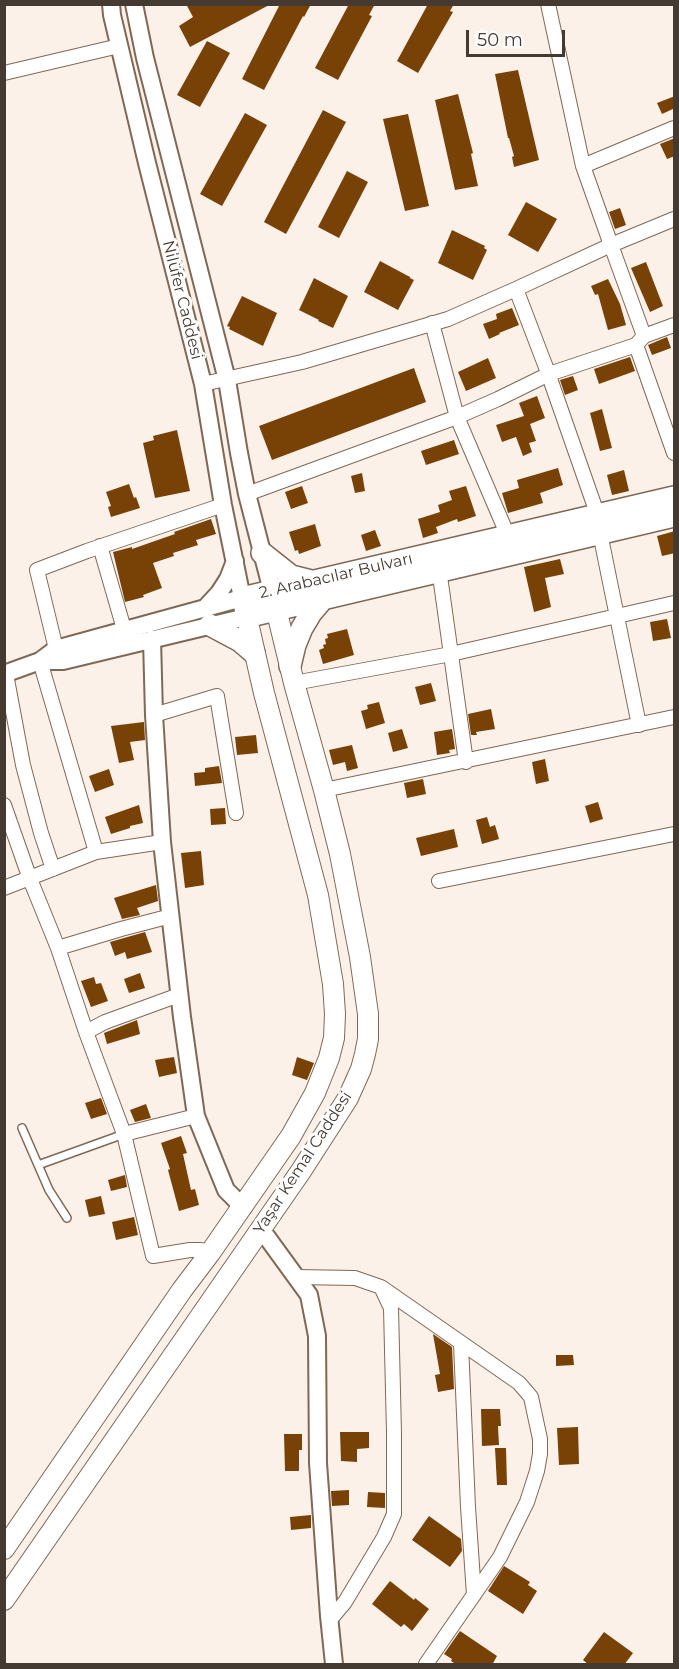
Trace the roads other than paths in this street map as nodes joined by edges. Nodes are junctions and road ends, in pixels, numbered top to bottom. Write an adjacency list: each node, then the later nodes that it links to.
1 (111, 4): 4 (street, Nilüfer Caddesi)
2 (134, 4): 15 (street)
3 (548, 4): 7 (street)
4 (120, 46): 5 (street); 16 (street, Nilüfer Caddesi)
5 (4, 73)
6 (675, 128): 7 (street)
7 (583, 166): 9 (street)
8 (675, 219): 9 (street)
9 (611, 245): 10 (street); 13 (street)
10 (516, 289): 11 (street); 14 (street)
11 (432, 323): 15 (street); 17 (street)
12 (675, 325): 13 (street)
13 (640, 340): 14 (street); 18 (street)
14 (549, 374): 17 (street); 23 (street)
15 (227, 380): 16 (street); 19 (street)
16 (203, 384): 21 (street, Nilüfer Caddesi)
17 (457, 417): 19 (street); 24 (street)
18 (675, 453)
19 (247, 494): 26 (street)
20 (675, 497): 23 (main road, 2. Arabacılar Bulvarı)
21 (223, 505): 25 (street); 27 (street, Nilüfer Caddesi)
22 (675, 516): 23 (main road)
23 (599, 524): 24 (main road, 2. Arabacılar Bulvarı); 30 (main road); 34 (street)
24 (508, 536): 29 (main road, 2. Arabacılar Bulvarı)
25 (100, 546): 36 (street); 38 (street)
26 (262, 553): 29 (main road); 31 (street)
27 (235, 561): 33 (street, Nilüfer Caddesi); 35 (street)
28 (440, 576): 40 (street)
29 (312, 581): 31 (main road, 2. Arabacılar Bulvarı)
30 (323, 599): 31 (main road); 43 (main road)
31 (274, 601): 33 (main road); 43 (main road, Yaşar Kemal Caddesi)
32 (675, 603): 34 (street)
33 (244, 607): 35 (street); 39 (main road, Yaşar Kemal Caddesi)
34 (616, 615): 40 (street); 46 (street)
35 (208, 616): 36 (street); 37 (street); 39 (main road)
36 (124, 629): 38 (street)
37 (152, 639): 41 (street); 44 (street)
38 (56, 649): 41 (street)
39 (254, 653): 66 (main road, Yaşar Kemal Caddesi)
40 (451, 654): 43 (street); 47 (street)
41 (40, 661): 42 (street); 53 (street)
42 (5, 674): 54 (street)
43 (292, 674): 48 (main road, Yaşar Kemal Caddesi)
44 (154, 715): 50 (street); 52 (street)
45 (675, 717): 46 (street)
46 (639, 725): 47 (street)
47 (466, 762): 48 (street)
48 (324, 790): 68 (main road, Yaşar Kemal Caddesi)
49 (4, 805): 55 (street)
50 (236, 813)
51 (675, 834): 56 (street)
52 (162, 842): 53 (street); 58 (street)
53 (96, 852): 54 (street)
54 (54, 869): 55 (street)
55 (30, 879): 57 (street); 59 (street)
56 (439, 881)
57 (4, 888)
58 (171, 916): 59 (street); 60 (street)
59 (58, 948): 61 (street)
60 (179, 995): 61 (street); 62 (street)
61 (86, 1032): 64 (street)
62 (196, 1116): 64 (street); 66 (street)
63 (22, 1128): 65 (lane)
64 (124, 1134): 65 (lane); 69 (street)
65 (39, 1165): 67 (lane)
66 (243, 1207): 69 (main road, Yaşar Kemal Caddesi)
67 (67, 1218)
68 (261, 1229): 70 (street); 75 (main road, Yaşar Kemal Caddesi)
69 (210, 1253): 73 (main road, Yaşar Kemal Caddesi)
70 (296, 1277): 71 (street); 76 (street)
71 (381, 1287): 72 (street); 76 (street)
72 (461, 1344): 74 (street); 74 (street)
73 (4, 1549)
74 (474, 1595): 78 (street)
75 (4, 1600)
76 (329, 1621): 77 (street)
77 (334, 1665)
78 (426, 1665)

